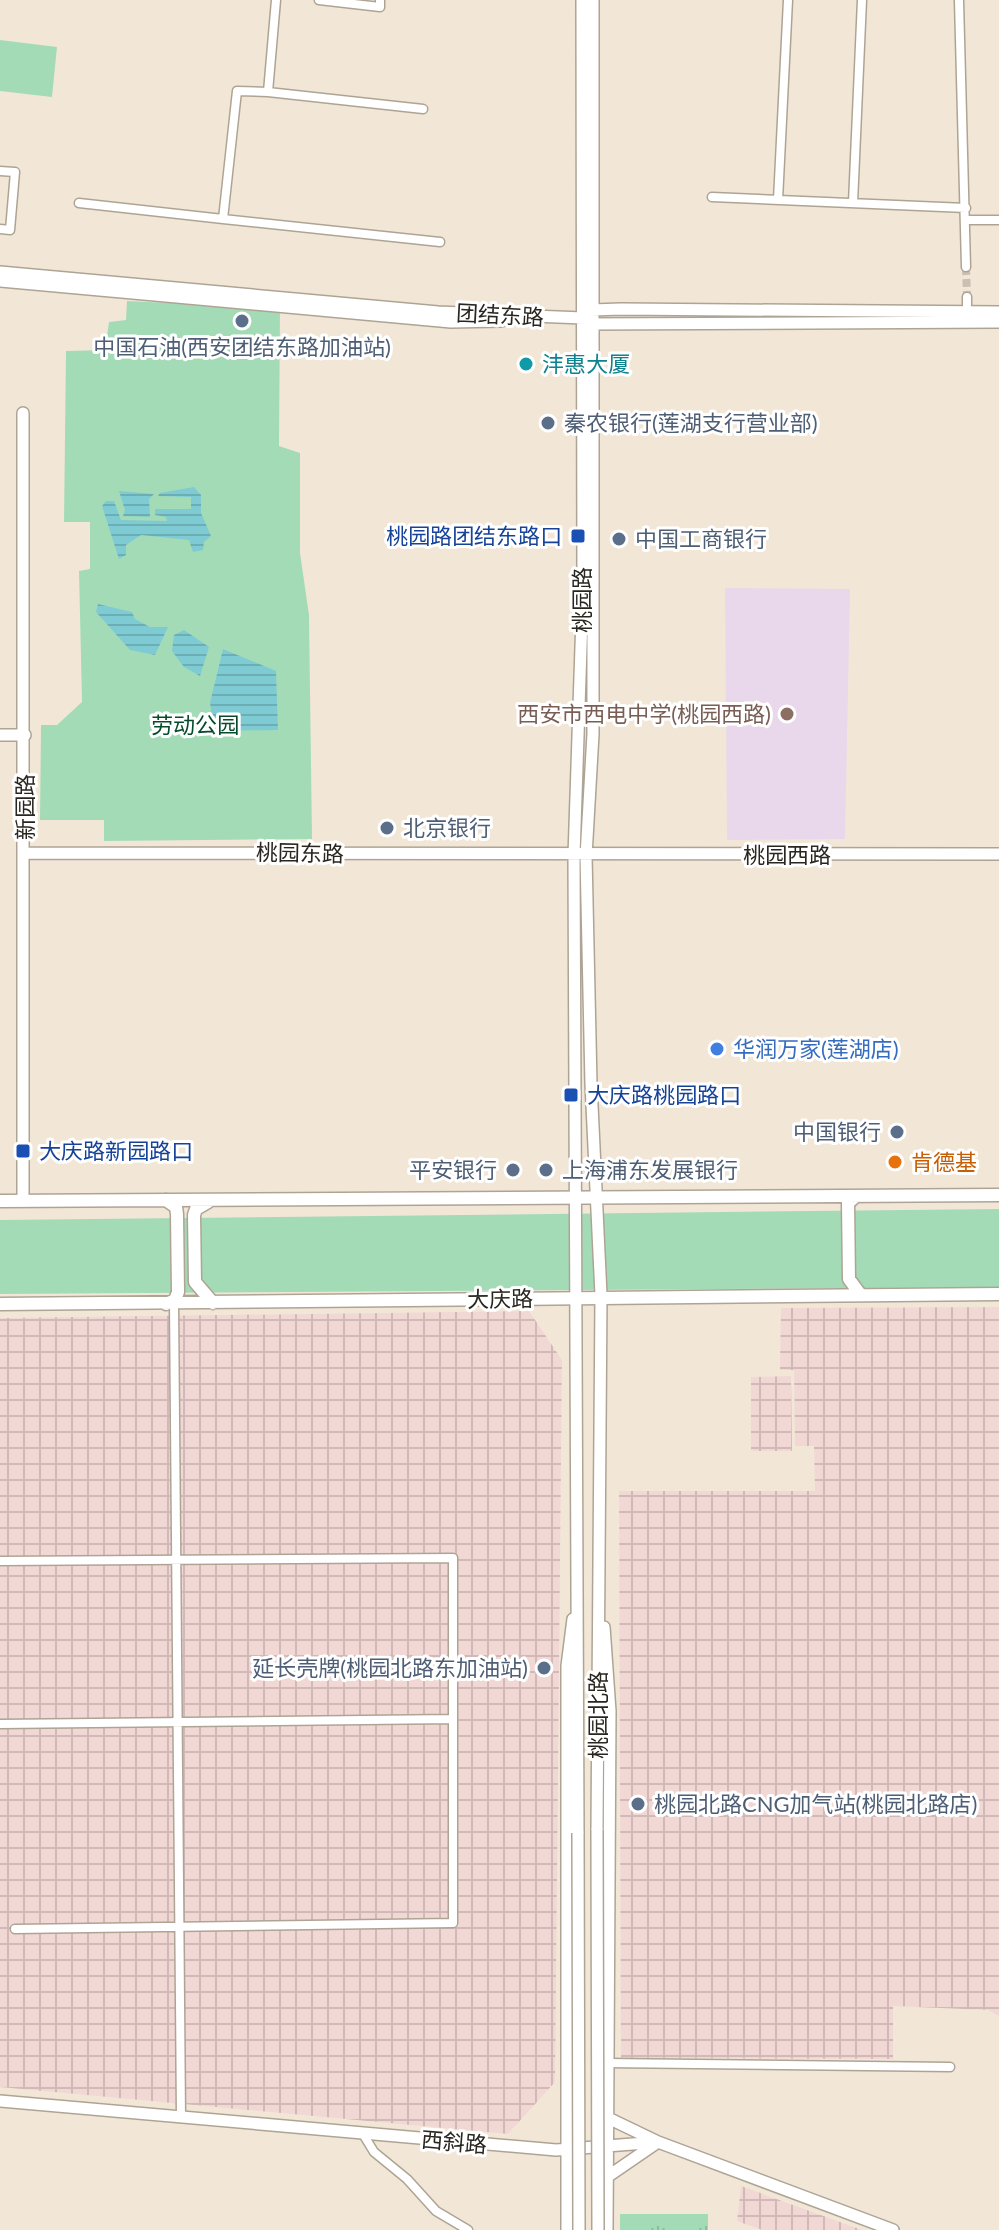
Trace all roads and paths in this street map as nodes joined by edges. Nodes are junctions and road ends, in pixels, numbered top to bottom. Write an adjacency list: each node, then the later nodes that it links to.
1 (276, 0): 9 (street)
2 (319, 0): 3 (street)
3 (380, 0)
4 (582, 0): 28 (street, 桃园路)
5 (593, 0): 28 (street, 桃园路)
6 (788, 0): 13 (street)
7 (862, 0): 15 (street)
8 (959, 1): 16 (street)
9 (268, 92): 10 (street); 17 (street)
10 (423, 109)
11 (0, 171): 20 (street)
12 (712, 197): 13 (street)
13 (778, 200): 15 (street)
14 (79, 203): 17 (street)
15 (853, 203): 16 (street)
16 (966, 208): 18 (street)
17 (223, 219): 21 (street)
18 (966, 220): 19 (street); 22 (street)
19 (999, 220)
20 (0, 229)
21 (440, 242)
22 (966, 267)
23 (0, 272): 28 (street, 团结东路)
24 (0, 281): 28 (street)
25 (967, 297): 26 (street)
26 (967, 312): 27 (street, 团结东路); 28 (street, 团结东路)
27 (999, 312)
28 (588, 319): 29 (street); 35 (street, 桃园路)
29 (999, 322)
30 (23, 413): 32 (street, 新园路)
31 (0, 735): 32 (street)
32 (25, 735): 33 (street, 新园路)
33 (25, 853): 35 (street, 桃园东路); 44 (street, 新园路)
34 (999, 854): 35 (street, 桃园西路)
35 (580, 856): 41 (street, 桃园路); 42 (street, 桃园路)
36 (999, 1195): 38 (main road)
37 (836, 1196): 38 (main road); 42 (main road); 45 (main road)
38 (856, 1196): 46 (main road)
39 (166, 1200): 40 (main road); 44 (main road); 52 (main road)
40 (211, 1200): 41 (main road); 50 (main road)
41 (578, 1200): 42 (main road); 49 (street, 桃园北路)
42 (594, 1200): 48 (street, 桃园北路)
43 (0, 1201): 44 (main road)
44 (23, 1201)
45 (836, 1294): 46 (main road, 大庆路); 48 (main road, 大庆路)
46 (860, 1294): 47 (main road, 大庆路)
47 (999, 1294)
48 (601, 1295): 49 (main road, 大庆路); 56 (street, 桃园北路)
49 (579, 1297): 50 (main road, 大庆路); 55 (street, 桃园北路)
50 (213, 1303): 52 (main road, 大庆路)
51 (0, 1304): 52 (main road, 大庆路)
52 (170, 1304): 53 (street)
53 (176, 1560): 54 (street); 57 (street); 58 (street)
54 (0, 1561)
55 (579, 1575): 70 (street); 74 (street, 桃园北路, bridge)
56 (599, 1589): 62 (street); 75 (street, 桃园北路, bridge)
57 (453, 1719): 58 (street); 60 (street)
58 (178, 1722): 59 (street); 60 (street)
59 (0, 1724)
60 (179, 1927): 61 (street); 66 (street)
61 (15, 1929)
62 (606, 2063): 63 (street); 65 (street)
63 (950, 2067)
64 (0, 2101): 66 (street, 西斜路)
65 (606, 2117): 68 (street); 69 (street)
66 (181, 2118): 67 (street, 西斜路)
67 (363, 2134): 70 (street, 西斜路); 72 (street)
68 (658, 2142): 69 (street, 西斜路); 71 (street); 77 (street, 西斜路)
69 (607, 2148): 70 (street, 西斜路); 71 (street)
70 (567, 2150): 73 (street)
71 (607, 2177): 76 (street)
72 (468, 2230)
73 (567, 2230)
74 (579, 2230)
75 (598, 2230)
76 (607, 2230)
77 (893, 2230)

